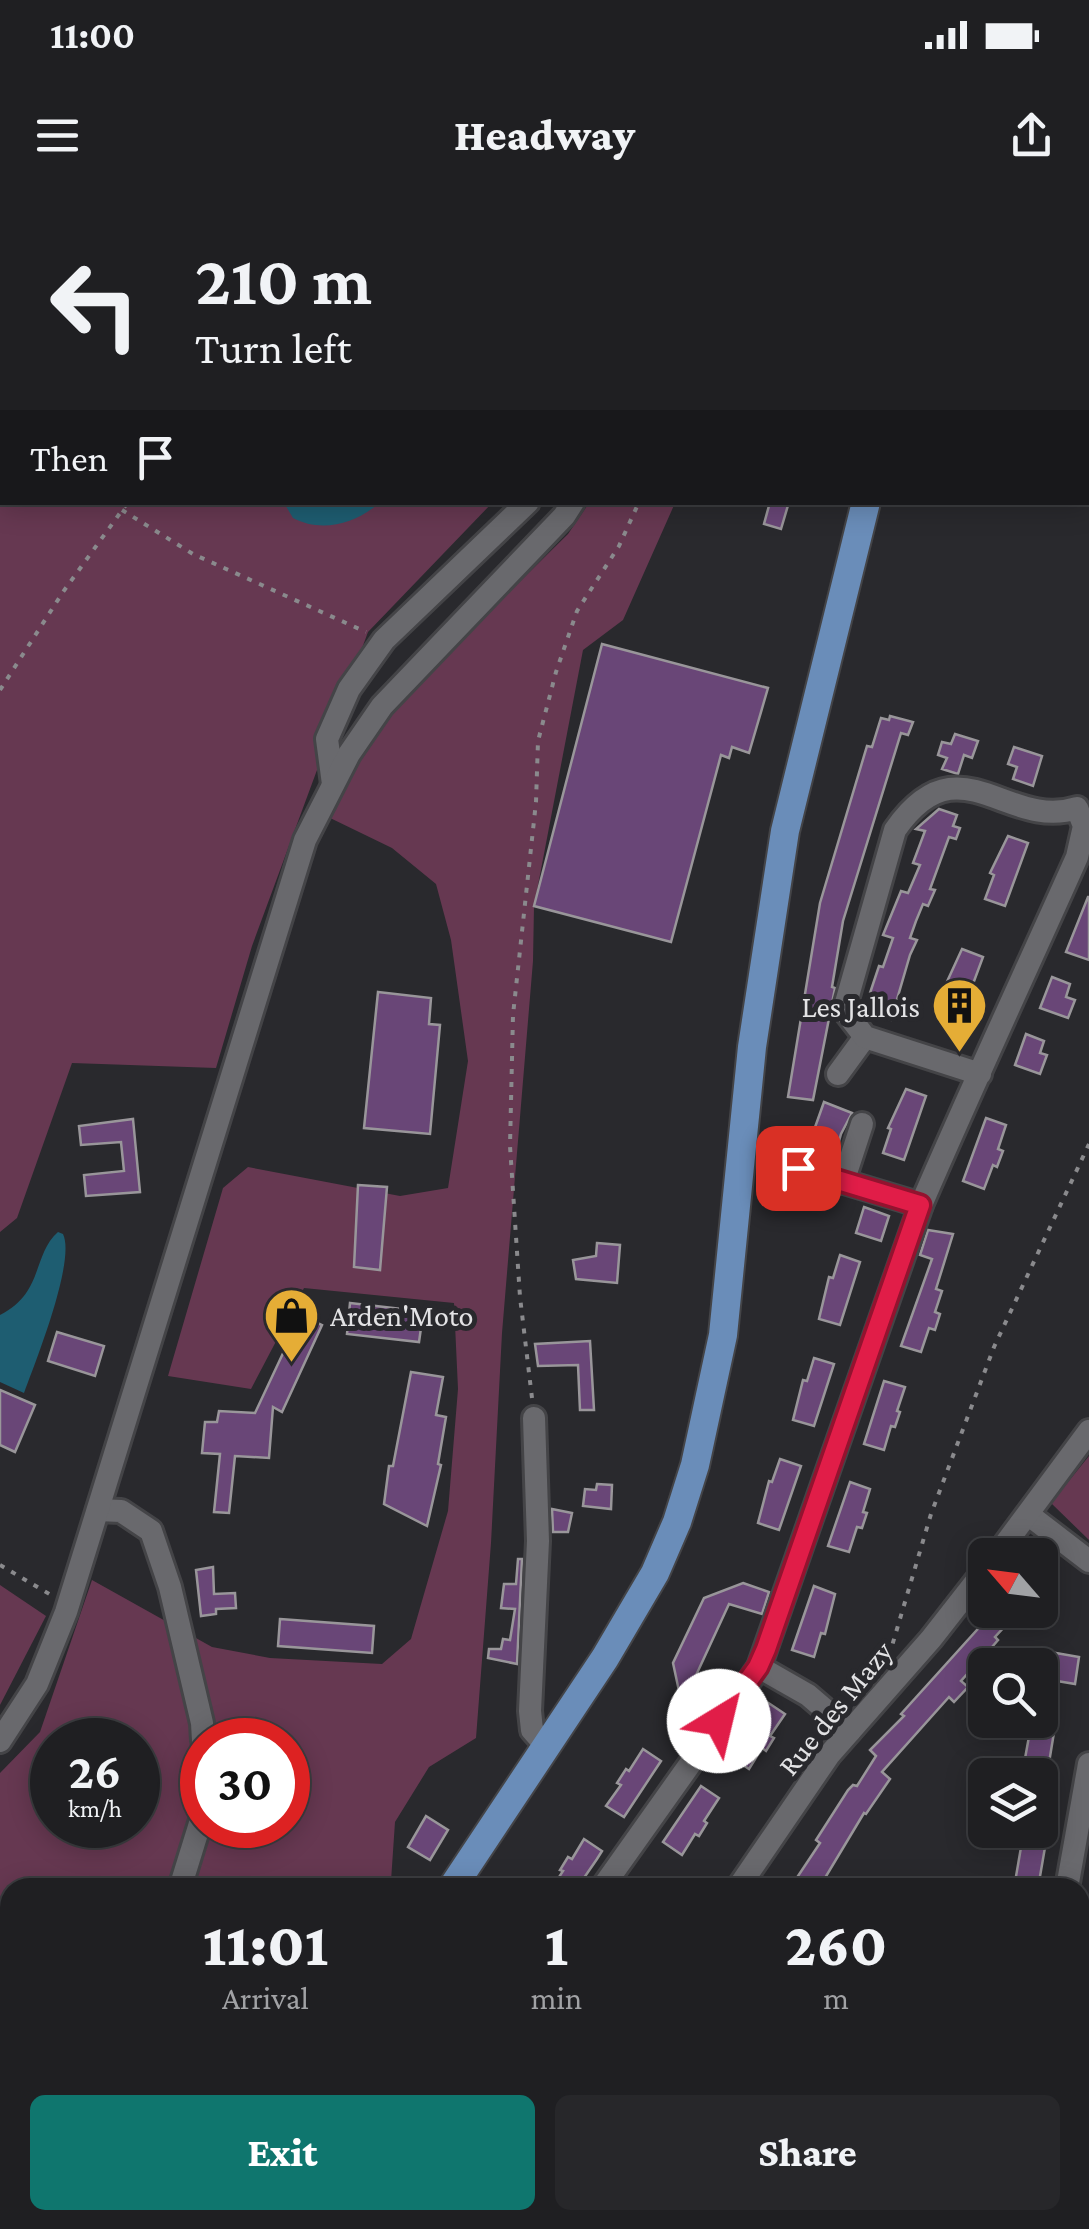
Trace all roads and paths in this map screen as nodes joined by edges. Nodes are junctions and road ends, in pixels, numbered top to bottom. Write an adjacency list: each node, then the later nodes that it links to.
1 (126, 505): 6 (path)
2 (525, 505): 7 (street)
3 (572, 505): 9 (street)
4 (638, 505): 18 (path)
5 (865, 505): 32 (main road)
6 (122, 510): 7 (path); 8 (path)
7 (384, 640): 9 (street)
8 (0, 690)
9 (333, 784): 20 (street)
10 (864, 1038): 11 (street); 12 (street); 12 (street)
11 (838, 1074)
12 (980, 1074): 17 (street)
13 (862, 1124): 16 (street)
14 (1089, 1144): 27 (path)
15 (798, 1168): 16 (street)
16 (843, 1182): 17 (street)
17 (920, 1205): 28 (street)
18 (534, 1418): 32 (street)
19 (1089, 1432): 21 (street)
20 (98, 1510): 26 (street); 29 (street)
21 (1029, 1515): 22 (street); 23 (street)
22 (1011, 1538)
23 (1089, 1561)
24 (0, 1566): 26 (path)
25 (968, 1591): 30 (street, Rue des Mazy)
26 (68, 1605): 31 (street)
27 (886, 1664)
28 (758, 1667): 30 (street); 37 (street)
29 (201, 1718)
30 (850, 1732): 38 (street, Rue des Mazy)
31 (0, 1741)
32 (547, 1747): 36 (main road)
33 (1089, 1764): 39 (street)
34 (192, 1848): 35 (street)
35 (183, 1878)
36 (459, 1878)
37 (609, 1878)
38 (745, 1878)
39 (1069, 1878)

